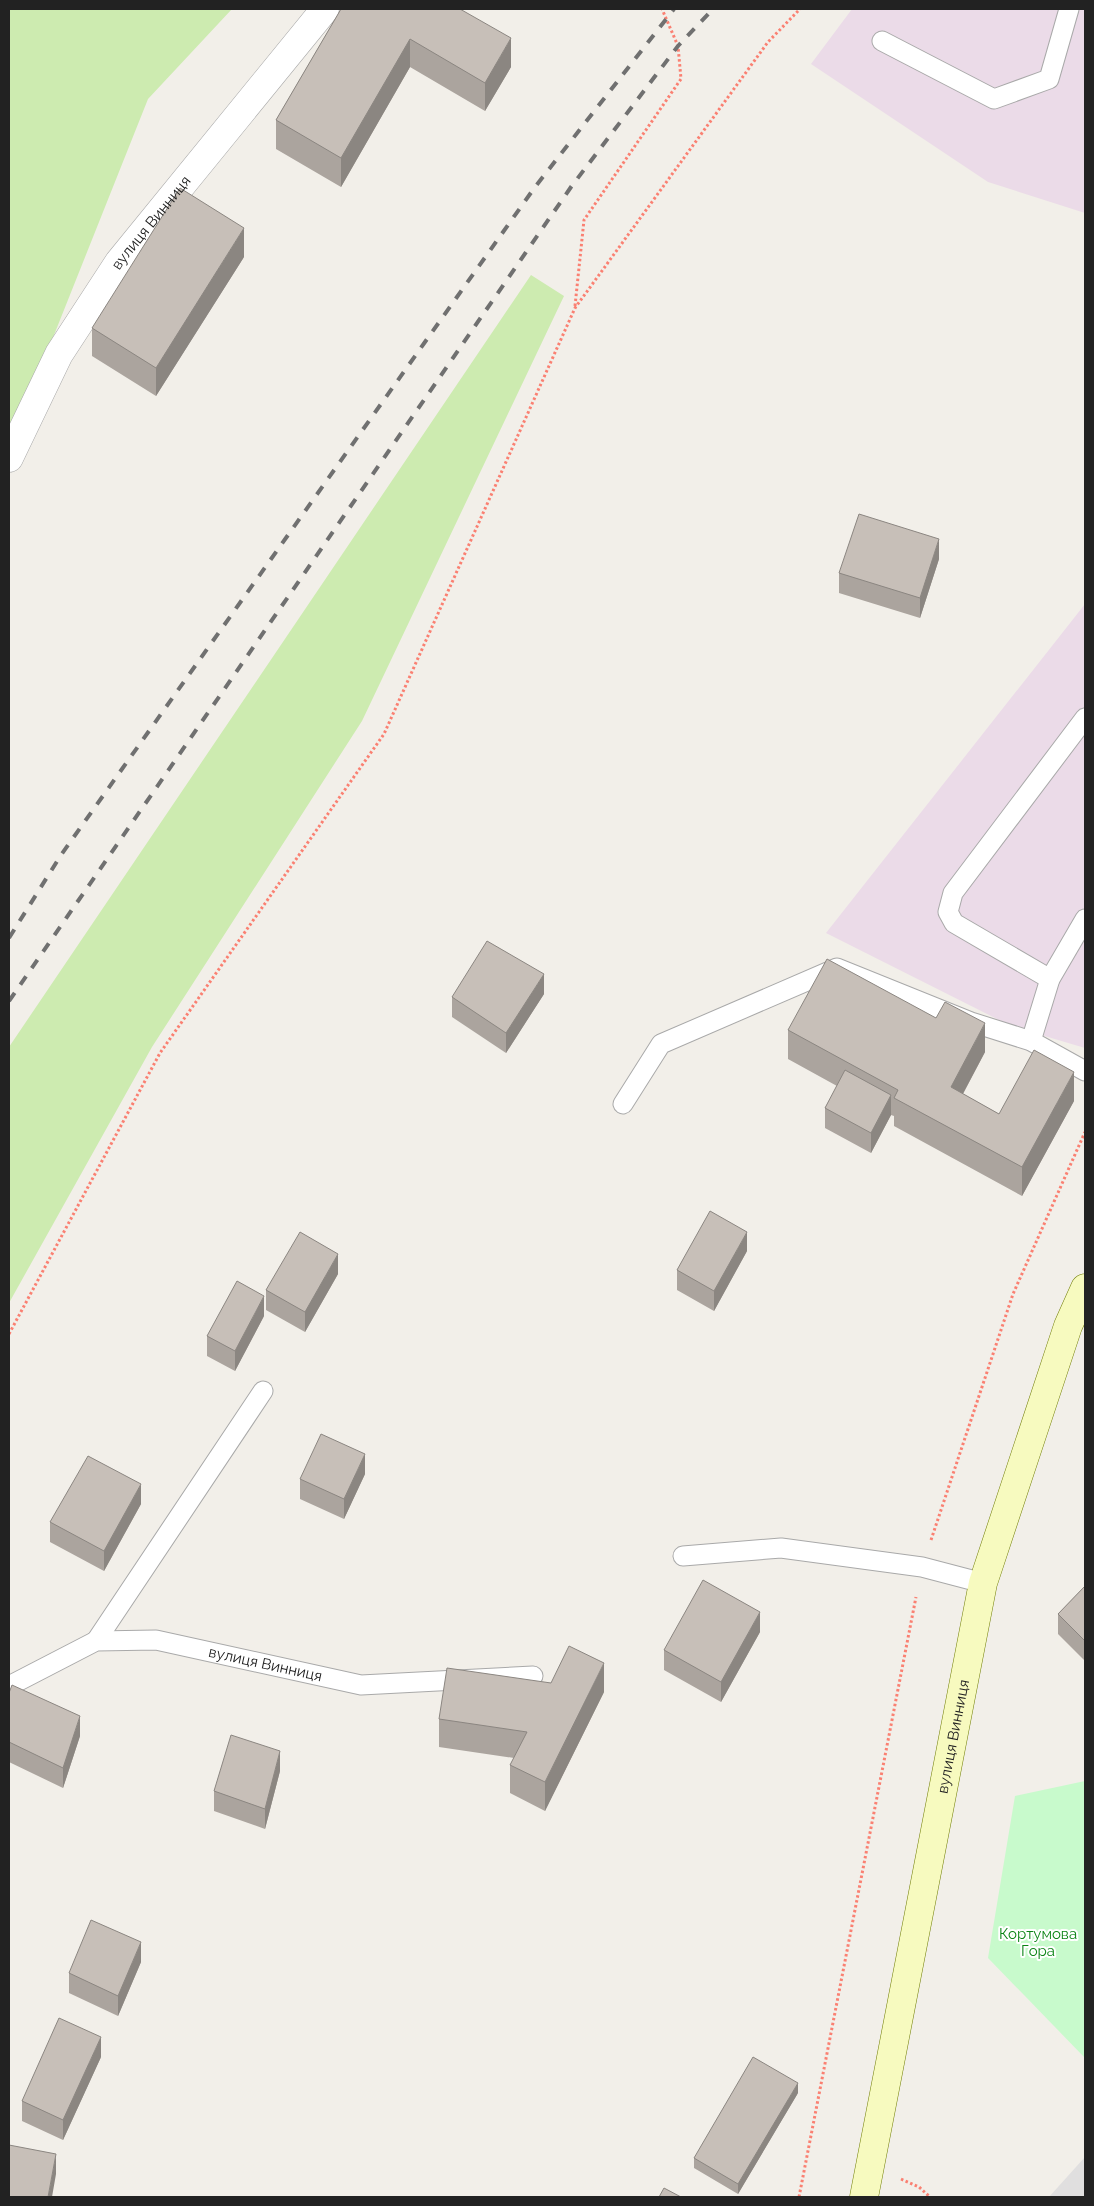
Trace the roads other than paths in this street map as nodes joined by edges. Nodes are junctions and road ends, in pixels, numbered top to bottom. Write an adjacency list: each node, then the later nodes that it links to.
1 (325, 9): 4 (street, вулиця Винниця)
2 (1069, 9): 3 (lane)
3 (882, 41)
4 (9, 458)
5 (1085, 718): 7 (lane)
6 (1085, 919): 7 (lane)
7 (1050, 979): 8 (lane)
8 (1031, 1041): 9 (lane); 10 (lane)
9 (1085, 1071)
10 (623, 1104)
11 (1085, 1288): 14 (main road, вулиця Винниця)
12 (263, 1391): 15 (lane)
13 (684, 1556): 14 (lane)
14 (984, 1583): 18 (main road, вулиця Винниця)
15 (96, 1641): 16 (lane, вулиця Винниця); 17 (lane, вулиця Винниця)
16 (533, 1676)
17 (9, 1686)
18 (864, 2197)

